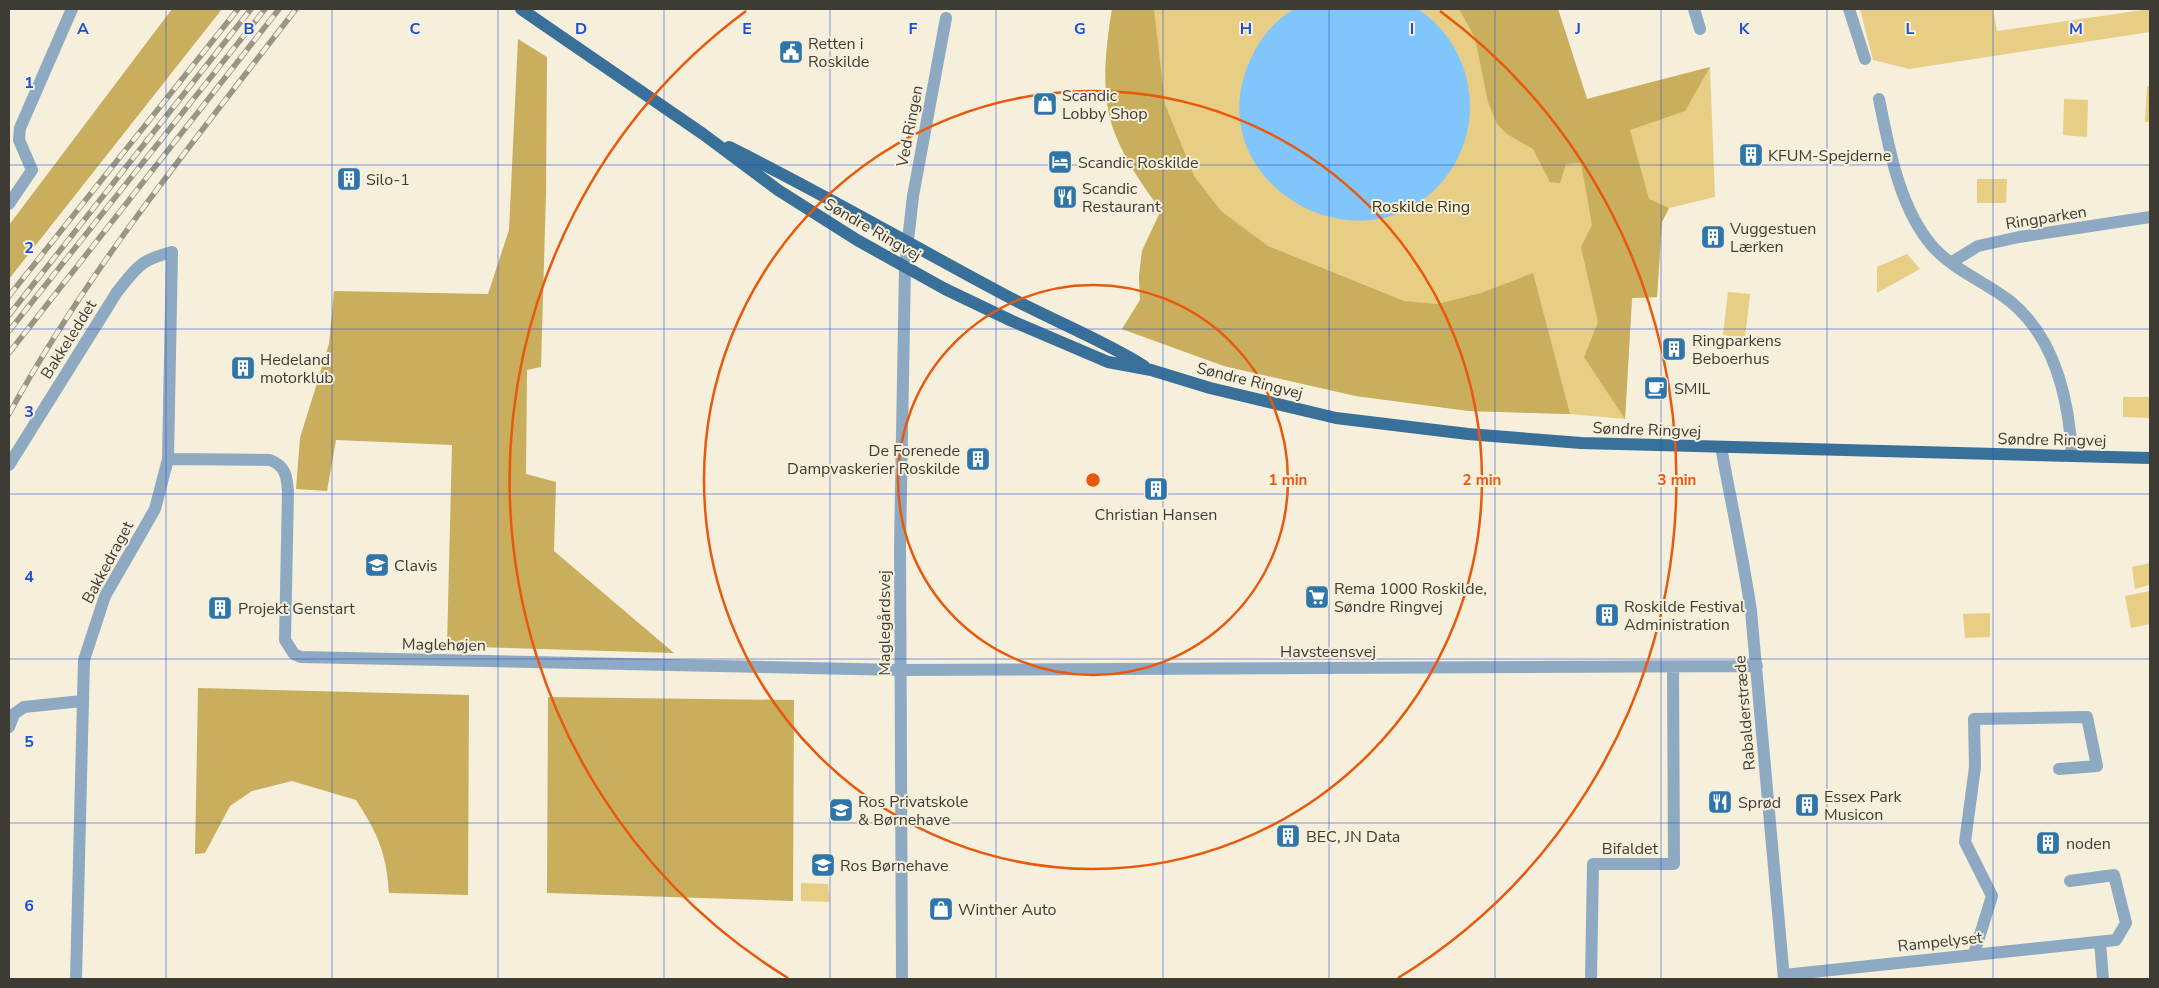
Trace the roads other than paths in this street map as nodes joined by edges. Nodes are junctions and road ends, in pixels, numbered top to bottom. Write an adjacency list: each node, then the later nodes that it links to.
1 (72, 9): 10 (street)
2 (521, 9): 9 (main road, Søndre Ringvej)
3 (1694, 9): 6 (street)
4 (1850, 9): 7 (street)
5 (946, 18): 12 (street, Ved Ringen)
6 (1700, 29)
7 (1865, 59)
8 (1879, 99): 14 (street)
9 (703, 134): 12 (main road, Søndre Ringvej); 15 (main road, Søndre Ringvej)
10 (9, 204)
11 (2150, 217): 14 (street, Ringparken)
12 (908, 242): 15 (street, Ved Ringen); 16 (main road, Søndre Ringvej)
13 (172, 252): 20 (street, Bakkedraget); 21 (street, Bakkeleddet)
14 (1952, 262): 18 (street)
15 (905, 267): 16 (main road, Søndre Ringvej); 24 (street, Maglegårdsvej)
16 (1151, 370): 17 (main road, Søndre Ringvej)
17 (1721, 447): 18 (main road, Søndre Ringvej); 22 (street, Rabalderstræde)
18 (2072, 456): 19 (main road, Søndre Ringvej)
19 (2150, 458)
20 (168, 459): 24 (street, Maglehøjen); 25 (street, Bakkedraget)
21 (9, 465)
22 (1756, 666): 23 (street, Havsteensvej); 31 (street, Rabalderstræde)
23 (1674, 667): 24 (street, Havsteensvej); 34 (street, Bifaldet)
24 (901, 670): 33 (street, Maglegårdsvej)
25 (82, 701): 26 (street); 32 (street, Bakkedraget)
26 (9, 727)
27 (2059, 769): 30 (street)
28 (2070, 881): 29 (street, Rampelyset)
29 (2100, 942): 30 (street, Rampelyset); 35 (street)
30 (1974, 954): 31 (street, Rampelyset)
31 (1784, 977)
32 (76, 979)
33 (902, 979)
34 (1591, 979)
35 (2103, 979)

